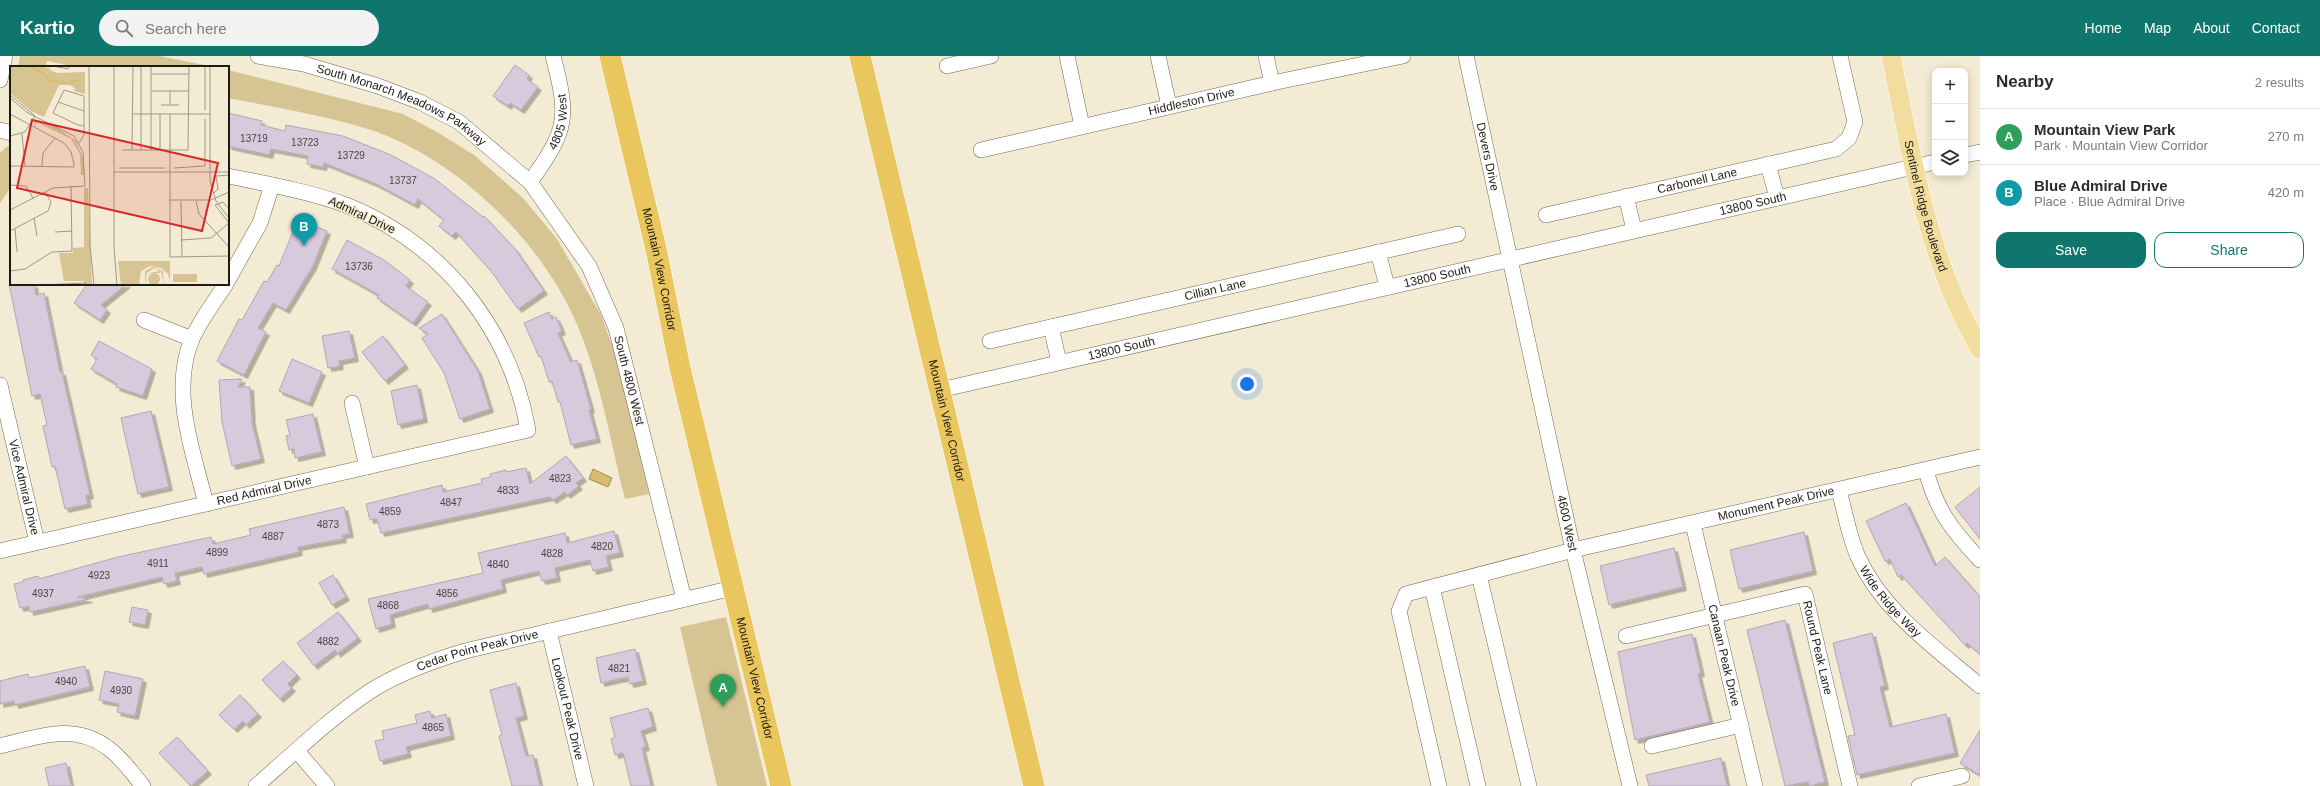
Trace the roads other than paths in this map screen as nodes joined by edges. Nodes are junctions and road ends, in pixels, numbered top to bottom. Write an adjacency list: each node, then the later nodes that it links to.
1 (5, 56): 17 (street)
2 (258, 56): 14 (street, South Monarch Meadows Parkway)
3 (553, 56): 30 (street, 4805 West)
4 (610, 56): 64 (highway, Mountain View Corridor)
5 (860, 56): 49 (highway, Mountain View Corridor)
6 (991, 56): 16 (street)
7 (1067, 56): 20 (street)
8 (1158, 56): 19 (street)
9 (1266, 56): 18 (street)
10 (1403, 56): 15 (street, Hiddleston Drive)
11 (1466, 56): 38 (street, Devers Drive)
12 (1840, 56): 27 (street, Carbonell Lane)
13 (1891, 56): 28 (main road, Sentinel Ridge Boulevard)
14 (305, 60): 30 (street, South Monarch Meadows Parkway)
15 (1365, 60): 18 (street, Hiddleston Drive)
16 (946, 66)
17 (0, 80)
18 (1272, 83): 19 (street, Hiddleston Drive)
19 (1169, 106): 20 (street, Hiddleston Drive)
20 (1082, 126): 23 (street, Hiddleston Drive)
21 (0, 130): 22 (street)
22 (10, 133)
23 (981, 150)
24 (1980, 152): 25 (street)
25 (1968, 154)
26 (1932, 163): 28 (street, 13800 South)
27 (1768, 164): 32 (street, Carbonell Lane); 33 (street)
28 (1914, 166): 33 (street, 13800 South); 46 (main road, Sentinel Ridge Boulevard)
29 (229, 176): 31 (street, Admiral Drive)
30 (530, 182): 65 (street, South 4800 West)
31 (272, 185): 39 (street); 51 (street, Admiral Drive)
32 (1626, 196): 34 (street, Carbonell Lane); 35 (street)
33 (1777, 198): 35 (street, 13800 South)
34 (1546, 215)
35 (1634, 230): 38 (street, 13800 South)
36 (1458, 234): 37 (street, Cillian Lane)
37 (1378, 252): 41 (street); 43 (street, Cillian Lane)
38 (1510, 258): 41 (street, 13800 South); 59 (street, 4600 West)
39 (229, 278)
40 (225, 285): 44 (street)
41 (1387, 286): 47 (street, 13800 South)
42 (144, 320): 44 (street)
43 (1051, 327): 45 (street, Cillian Lane); 47 (street)
44 (192, 339): 56 (street)
45 (990, 342)
46 (1980, 349)
47 (1059, 362): 49 (street, 13800 South)
48 (0, 385): 58 (street, Vice Admiral Drive)
49 (940, 390): 80 (highway, Mountain View Corridor)
50 (352, 403): 53 (street)
51 (528, 430): 53 (street, Red Admiral Drive)
52 (1980, 458): 54 (street, Monument Peak Drive)
53 (367, 467): 56 (street, Red Admiral Drive)
54 (1926, 470): 55 (street, Monument Peak Drive); 61 (street)
55 (1839, 490): 57 (street, Monument Peak Drive); 69 (street, Wide Ridge Way)
56 (206, 504): 58 (street, Red Admiral Drive)
57 (1693, 524): 59 (street, Monument Peak Drive); 66 (street, Canaan Peak Drive)
58 (37, 542): 60 (street, Red Admiral Drive)
59 (1572, 550): 62 (street, Monument Peak Drive); 84 (street, 4600 West)
60 (0, 551)
61 (1980, 560)
62 (1479, 575): 63 (street, Monument Peak Drive); 83 (street)
63 (1432, 587): 81 (street, Monument Peak Drive); 82 (street)
64 (733, 588): 65 (street, Cedar Point Peak Drive); 79 (highway, Mountain View Corridor)
65 (684, 599): 67 (street, Cedar Point Peak Drive)
66 (1714, 615): 68 (street, Round Peak Lane); 70 (street, Canaan Peak Drive); 86 (street, Round Peak Lane)
67 (549, 631): 73 (street, Cedar Point Peak Drive); 78 (street, Lookout Peak Drive)
68 (1626, 636)
69 (1980, 686)
70 (1741, 725): 72 (street); 85 (street, Canaan Peak Drive)
71 (0, 746): 75 (street)
72 (1652, 746)
73 (297, 751): 76 (street, Cedar Point Peak Drive); 77 (street)
74 (1962, 776): 87 (street)
75 (143, 786)
76 (256, 786)
77 (327, 786)
78 (586, 786)
79 (781, 786)
80 (1034, 786)
81 (1440, 786)
82 (1478, 786)
83 (1529, 786)
84 (1630, 786)
85 (1756, 786)
86 (1850, 786)
87 (1919, 786)

